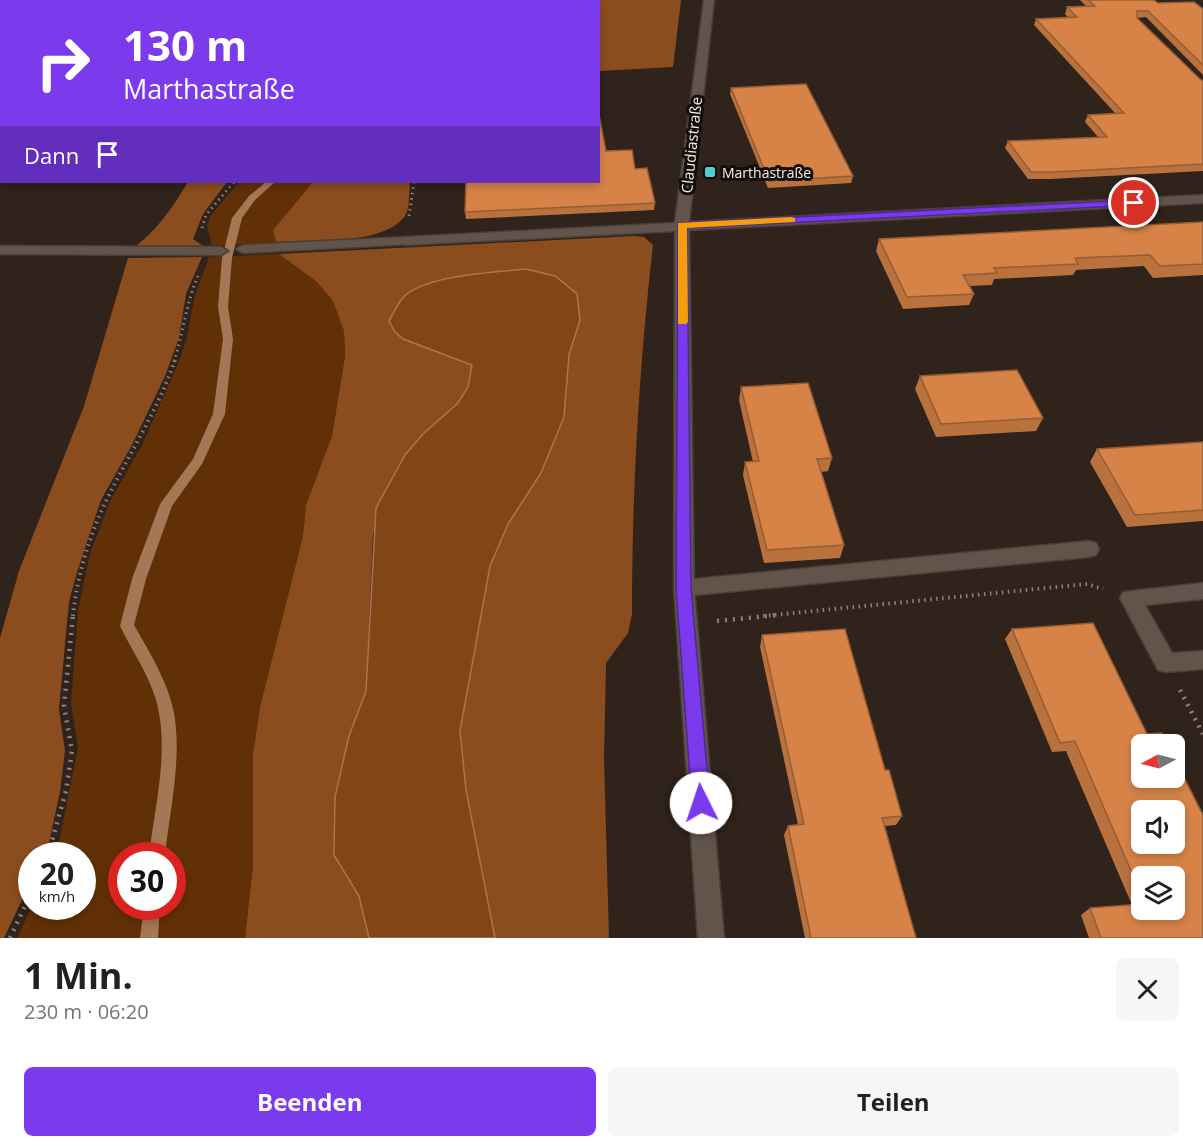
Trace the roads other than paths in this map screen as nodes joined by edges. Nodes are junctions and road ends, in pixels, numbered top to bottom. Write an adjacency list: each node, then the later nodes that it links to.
1 (709, 0): 3 (street, Claudiastraße)
2 (1203, 199): 3 (street)
3 (682, 225): 4 (street); 8 (street, Claudiastraße)
4 (243, 249)
5 (0, 250): 6 (street)
6 (215, 251)
7 (1089, 549): 8 (street)
8 (684, 588): 11 (street, Claudiastraße)
9 (1203, 591): 10 (street)
10 (1203, 660)
11 (711, 938)

